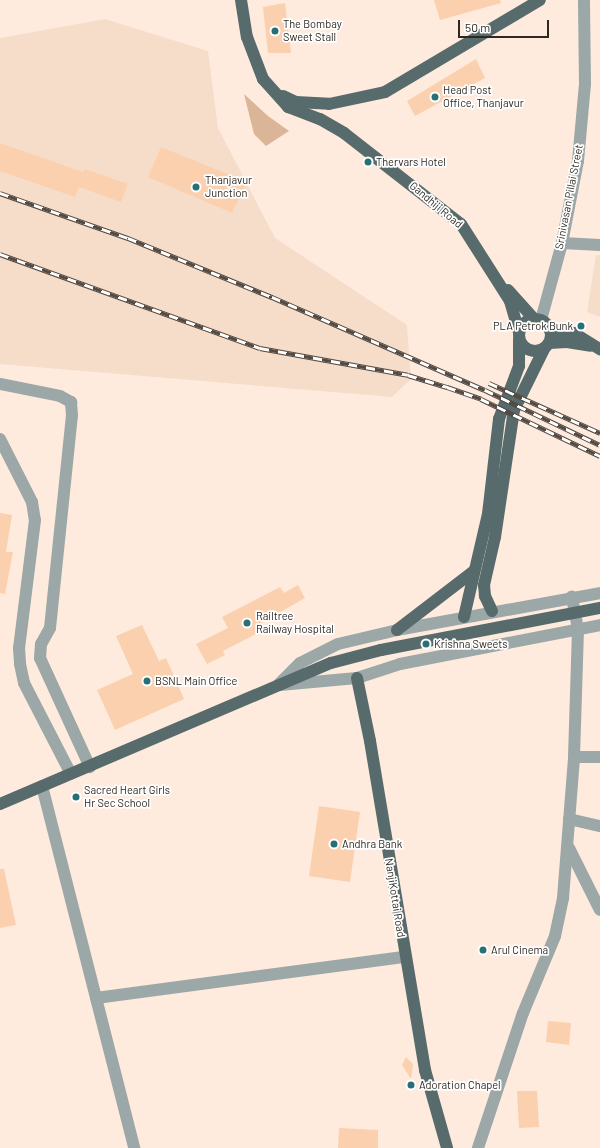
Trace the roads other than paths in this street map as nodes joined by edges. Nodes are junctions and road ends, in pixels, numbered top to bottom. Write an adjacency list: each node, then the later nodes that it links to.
1 (241, 0): 4 (main road, Gandhiji Road)
2 (540, 0): 4 (main road)
3 (584, 0): 5 (street, Srinivasan Pillai Street)
4 (292, 104): 7 (main road, Gandhiji Road)
5 (562, 243): 6 (street); 8 (street, Srinivasan Pillai Street)
6 (600, 245)
7 (498, 279): 8 (main road); 10 (main road, Gandhiji Road)
8 (537, 320): 9 (main road); 10 (main road)
9 (550, 330): 11 (main road); 12 (main road)
10 (519, 336): 11 (main road); 15 (main road, Gandhiji Road)
11 (546, 346): 12 (main road); 19 (main road)
12 (599, 348)
13 (0, 384): 28 (street)
14 (0, 439): 29 (street)
15 (474, 571): 20 (main road, Gandhiji Road); 23 (main road)
16 (600, 592): 17 (street)
17 (572, 597): 19 (street); 22 (street)
18 (600, 608): 25 (main road, bridge)
19 (492, 612): 20 (street)
20 (464, 617): 23 (street)
21 (600, 625): 22 (street)
22 (578, 629): 24 (street); 26 (street)
23 (397, 630): 25 (street)
24 (356, 678): 25 (street); 36 (main road, NanjiKottai Road)
25 (278, 686): 28 (main road)
26 (574, 757): 27 (street); 32 (street)
27 (600, 757)
28 (90, 767): 29 (main road)
29 (71, 774): 30 (main road)
30 (42, 786): 31 (main road); 37 (street)
31 (0, 804)
32 (569, 819): 33 (street); 34 (street)
33 (600, 826)
34 (568, 848): 35 (street); 40 (street)
35 (600, 910)
36 (405, 957): 37 (street); 39 (main road, NanjiKottai Road)
37 (96, 998): 38 (street)
38 (134, 1148)
39 (447, 1148)
40 (478, 1148)

